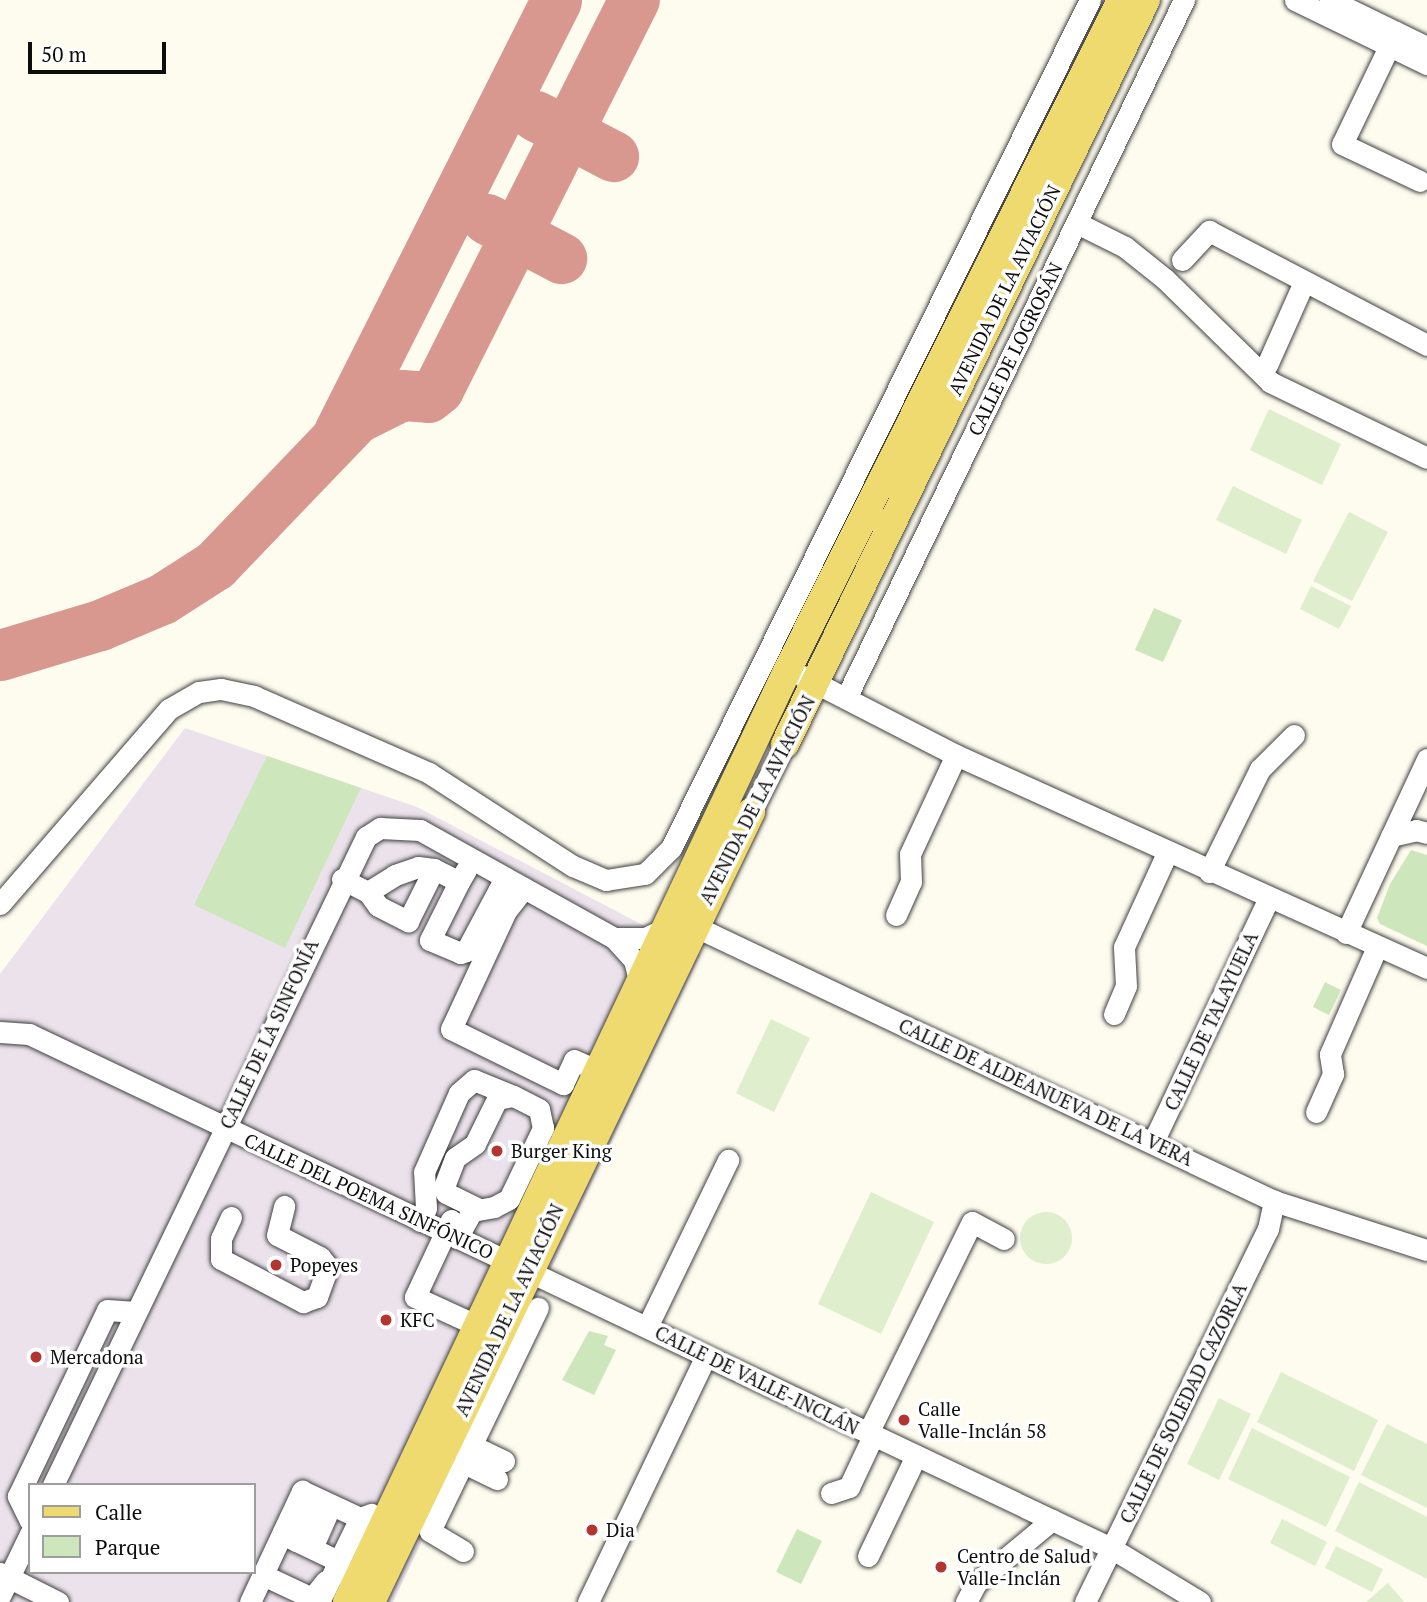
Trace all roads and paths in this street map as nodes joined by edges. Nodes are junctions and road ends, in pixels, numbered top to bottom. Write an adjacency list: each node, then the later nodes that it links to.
1 (1090, 0): 37 (street)
2 (1121, 0): 18 (main road, AVENIDA DE LA AVIACIÓN)
3 (1146, 0): 19 (main road, AVENIDA DE LA AVIACIÓN)
4 (1184, 0): 12 (street, CALLE DE LOGROSÁN)
5 (1295, 0): 7 (street)
6 (1330, 0): 7 (street)
7 (1354, 13): 8 (street)
8 (1392, 39): 9 (street); 10 (street); 11 (street)
9 (1427, 47)
10 (1427, 64)
11 (1420, 181)
12 (1077, 223): 17 (street); 20 (street, CALLE DE LOGROSÁN)
13 (1182, 260): 14 (street)
14 (1304, 282): 15 (street); 16 (street)
15 (1427, 345)
16 (1267, 365)
17 (1427, 458)
18 (788, 669): 19 (street); 40 (main road, AVENIDA DE LA AVIACIÓN)
19 (816, 683): 20 (street); 22 (main road, AVENIDA DE LA AVIACIÓN)
20 (846, 698): 23 (street)
21 (1294, 735): 30 (street)
22 (785, 744): 25 (street, AVENIDA DE LA AVIACIÓN)
23 (956, 755): 28 (street); 38 (street)
24 (1427, 759): 27 (street)
25 (751, 812): 40 (main road, AVENIDA DE LA AVIACIÓN)
26 (1427, 833): 27 (street)
27 (1391, 836): 41 (street)
28 (1167, 853): 30 (street); 47 (street)
29 (472, 859): 32 (street, CALLE DE LA SINFONÍA); 33 (street); 34 (street, CALLE DE LA SINFONÍA)
30 (1209, 872): 36 (street)
31 (430, 877): 33 (street); 35 (street); 35 (street)
32 (342, 879): 35 (street); 52 (street, CALLE DE LA SINFONÍA)
33 (459, 882): 39 (street)
34 (514, 883): 42 (street); 43 (street, CALLE DE LA SINFONÍA); 49 (street)
35 (368, 892)
36 (1268, 900): 41 (street); 53 (street, CALLE DE TALAYUELA)
37 (0, 904)
38 (896, 915)
39 (441, 919): 42 (street); 42 (street)
40 (682, 927): 43 (street); 46 (main road, AVENIDA DE LA AVIACIÓN); 53 (street, CALLE DE ALDEANUEVA DE LA VERA); 65 (main road, AVENIDA DE LA AVIACIÓN)
41 (1346, 933): 44 (street)
42 (475, 935)
43 (614, 938): 46 (street, CALLE DE LA SINFONÍA)
44 (1377, 947): 45 (street); 51 (street)
45 (1427, 968)
46 (641, 988): 49 (main road, AVENIDA DE LA AVIACIÓN)
47 (1114, 1014)
48 (0, 1032): 52 (street, CALLE DEL POEMA SINFÓNICO)
49 (601, 1072): 65 (main road, AVENIDA DE LA AVIACIÓN)
50 (513, 1096): 55 (street); 56 (street); 59 (street)
51 (1316, 1112)
52 (224, 1128): 61 (street, CALLE DEL POEMA SINFÓNICO); 67 (street, CALLE DE LA SINFONÍA)
53 (1153, 1142): 57 (street, CALLE DE ALDEANUEVA DE LA VERA)
54 (728, 1160): 69 (street, CALLE DE VALLE-INCLÁN)
55 (423, 1183): 56 (street); 61 (street)
56 (452, 1196): 59 (street); 62 (street)
57 (1273, 1201): 64 (street, CALLE DE ALDEANUEVA DE LA VERA); 83 (street, CALLE DE SOLEDAD CAZORLA)
58 (284, 1206): 60 (street)
59 (479, 1209): 62 (street)
60 (231, 1217)
61 (420, 1221): 62 (street, CALLE DEL POEMA SINFÓNICO)
62 (451, 1235): 65 (street, CALLE DEL POEMA SINFÓNICO); 68 (street)
63 (1004, 1239): 71 (street, CALLE DE VALLE-INCLÁN)
64 (1427, 1250)
65 (517, 1267): 68 (main road, AVENIDA DE LA AVIACIÓN); 69 (street, CALLE DE VALLE-INCLÁN); 72 (main road, AVENIDA DE LA AVIACIÓN)
66 (538, 1308): 72 (street)
67 (136, 1312): 75 (street, CALLE DE LA SINFONÍA); 79 (street)
68 (478, 1326): 77 (main road, AVENIDA DE LA AVIACIÓN)
69 (646, 1327): 70 (street, CALLE DE VALLE-INCLÁN)
70 (706, 1356): 71 (street, CALLE DE VALLE-INCLÁN); 91 (street)
71 (871, 1434): 73 (street, CALLE DE VALLE-INCLÁN); 76 (street)
72 (461, 1447): 74 (street); 84 (street); 88 (main road, AVENIDA DE LA AVIACIÓN)
73 (916, 1456): 80 (street, CALLE DE VALLE-INCLÁN); 85 (street)
74 (501, 1470)
75 (54, 1483)
76 (831, 1493)
77 (395, 1504): 78 (street); 88 (main road, AVENIDA DE LA AVIACIÓN)
78 (330, 1505): 82 (street); 82 (street); 82 (street)
79 (28, 1517)
80 (1052, 1520): 83 (street, CALLE DE VALLE-INCLÁN); 92 (street)
81 (28, 1538): 86 (street)
82 (310, 1548): 87 (street); 88 (street); 89 (street)
83 (1111, 1548): 93 (street, CALLE DE SOLEDAD CAZORLA); 94 (street, CALLE DE VALLE-INCLÁN)
84 (463, 1551)
85 (868, 1556)
86 (3, 1582): 90 (street)
87 (256, 1593): 89 (street)
88 (357, 1599)
89 (307, 1601)
90 (58, 1602)
91 (588, 1602)
92 (966, 1602)
93 (1086, 1602)
94 (1200, 1602)

